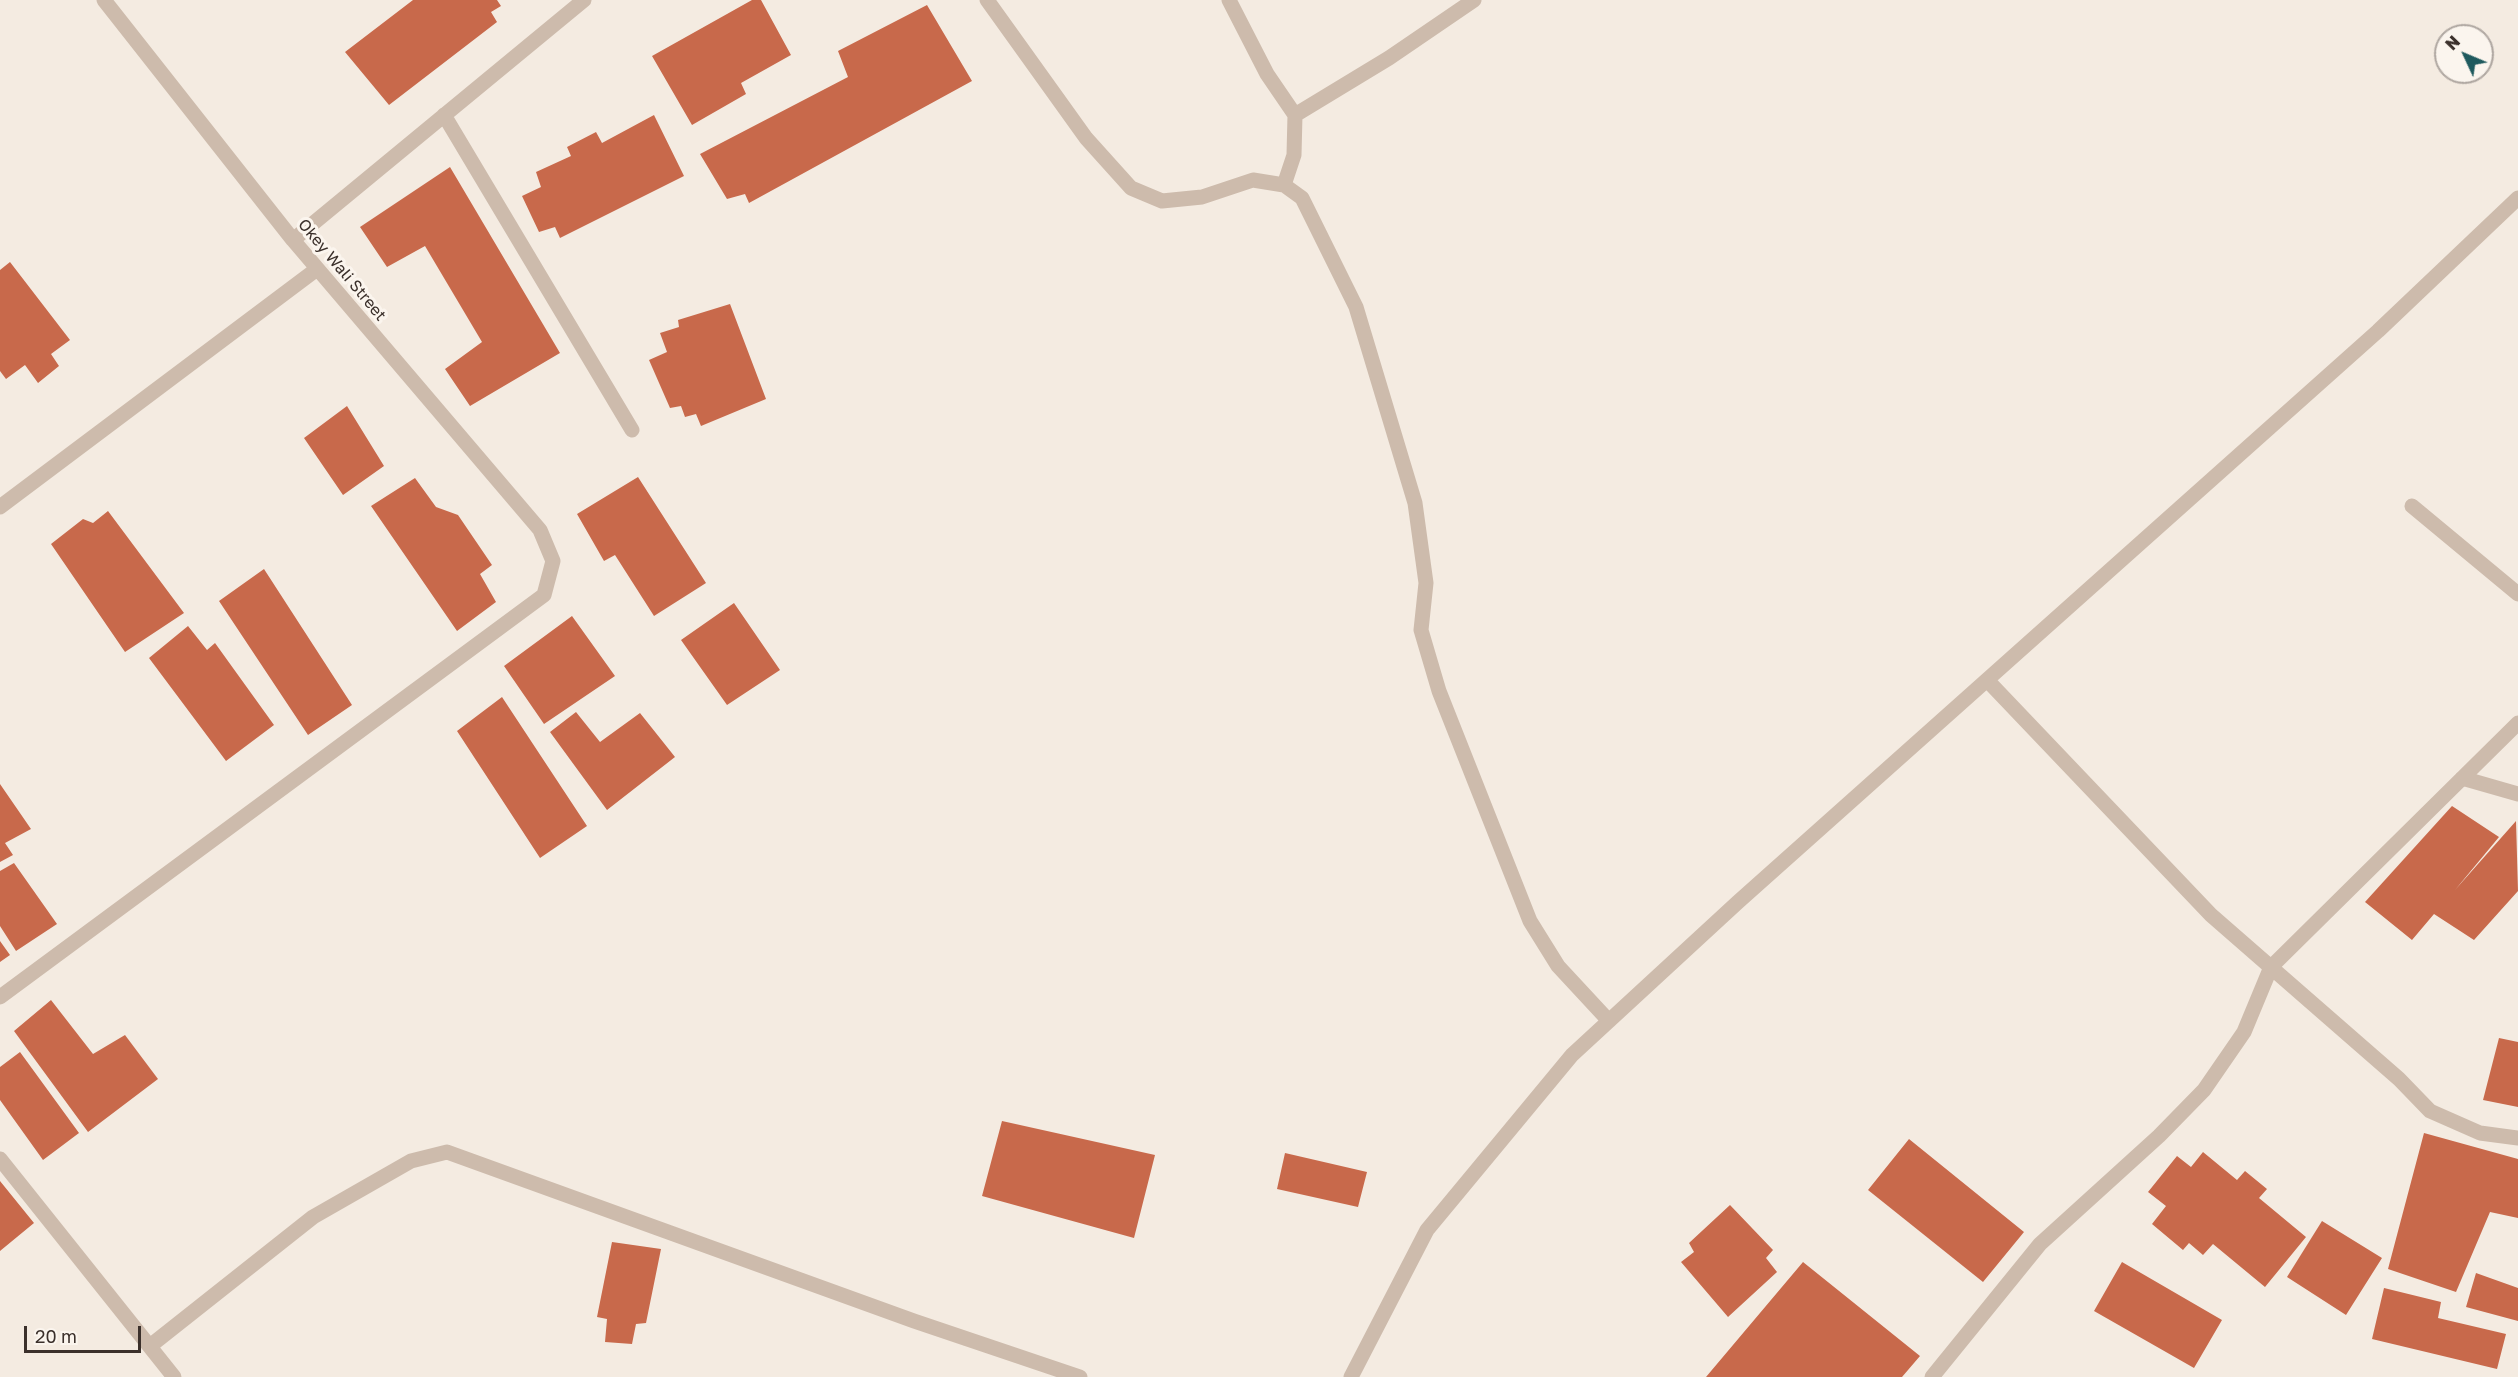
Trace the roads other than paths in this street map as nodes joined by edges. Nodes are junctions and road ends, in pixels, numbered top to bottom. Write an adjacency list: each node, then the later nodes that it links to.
1 (104, 0): 10 (street, Okey Wali Street)
2 (584, 0): 6 (street)
3 (987, 0): 8 (street)
4 (1229, 0): 7 (street)
5 (1474, 0): 7 (street)
6 (444, 115): 10 (street); 12 (street)
7 (1295, 115): 8 (street)
8 (1284, 185): 22 (street)
9 (2518, 198): 16 (street)
10 (293, 240): 11 (street, Okey Wali Street)
11 (317, 269): 14 (street); 21 (street, Okey Wali Street)
12 (632, 430)
13 (2412, 506): 15 (street)
14 (0, 507)
15 (2518, 594)
16 (1987, 680): 20 (street); 22 (street)
17 (2518, 723): 18 (street)
18 (2462, 778): 19 (street); 20 (street)
19 (2518, 794)
20 (2271, 967): 23 (street); 29 (street)
21 (0, 997)
22 (1609, 1021): 28 (street)
23 (2518, 1137)
24 (0, 1159): 25 (street)
25 (150, 1346): 26 (street); 27 (street)
26 (174, 1377)
27 (1080, 1377)
28 (1351, 1377)
29 (1932, 1377)

